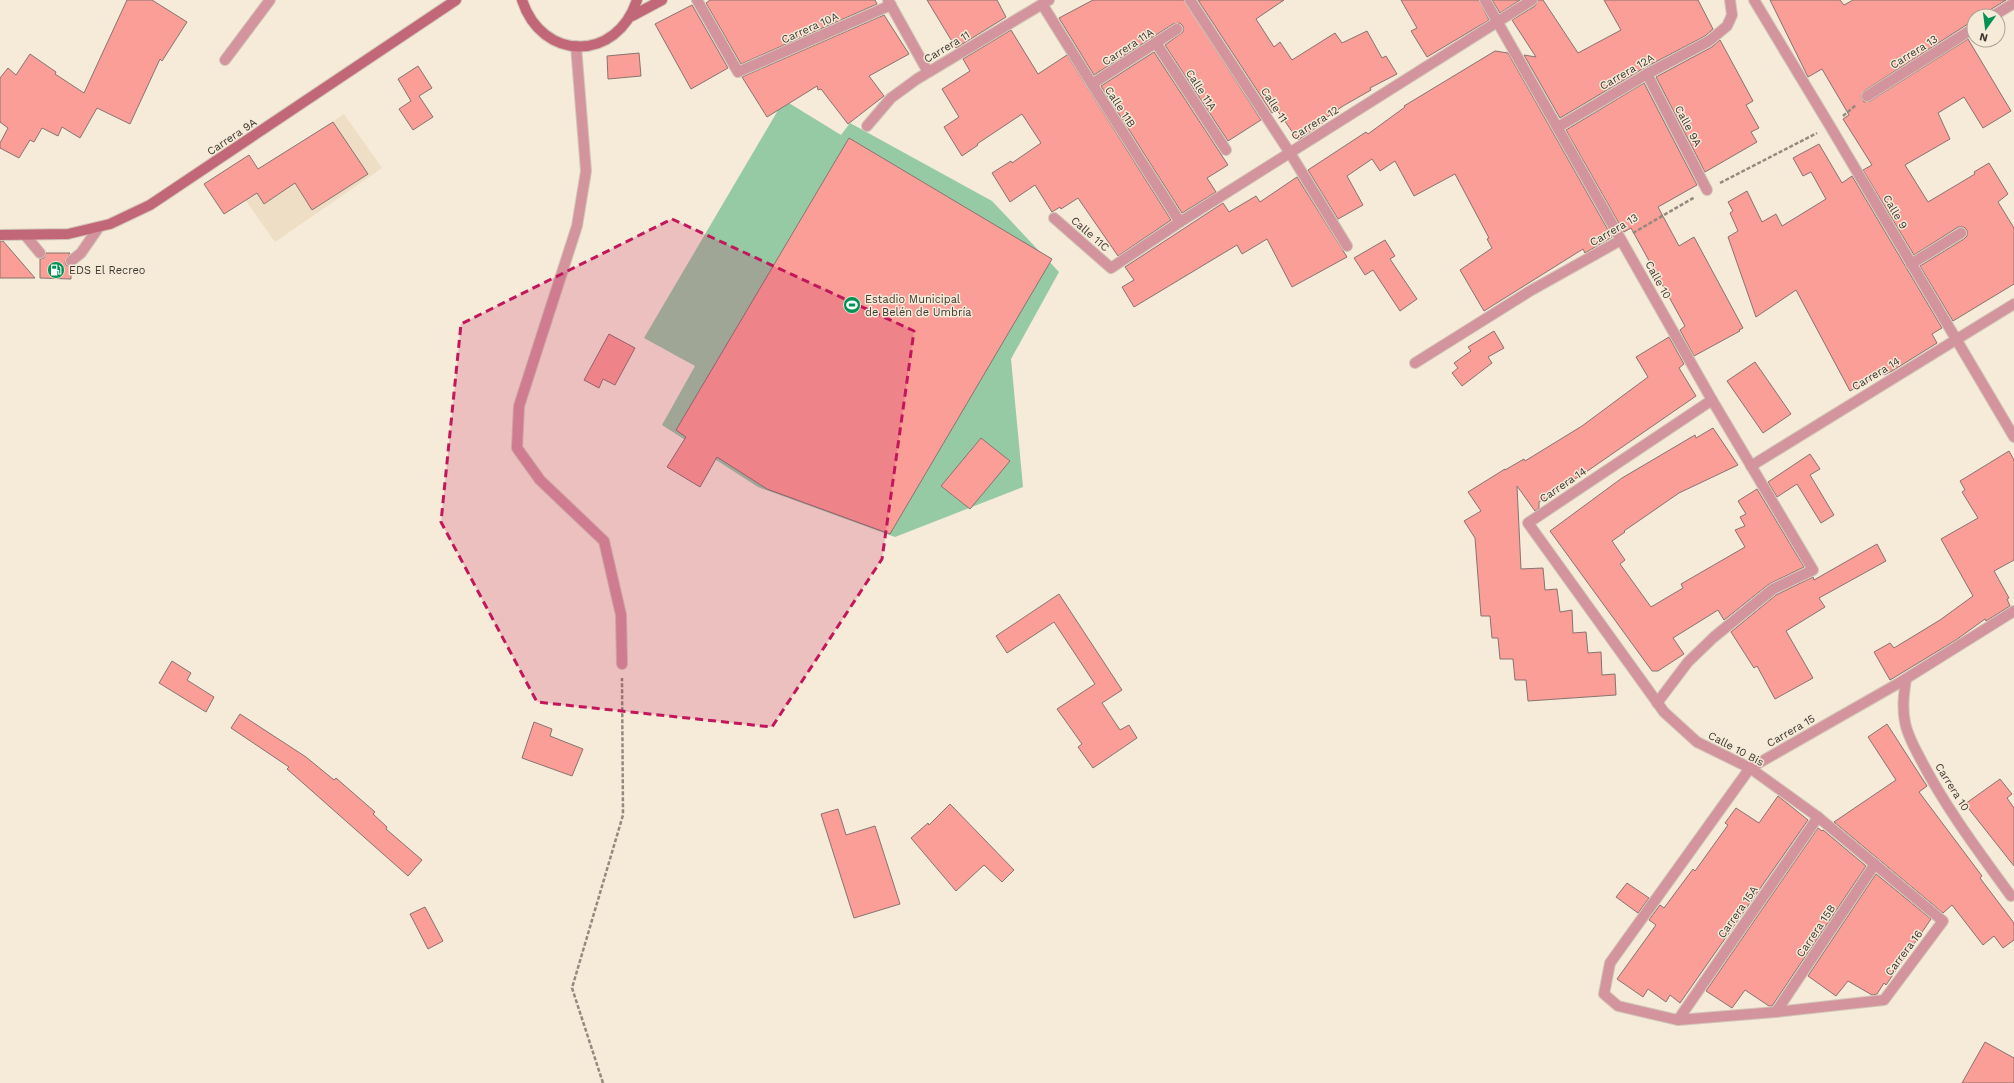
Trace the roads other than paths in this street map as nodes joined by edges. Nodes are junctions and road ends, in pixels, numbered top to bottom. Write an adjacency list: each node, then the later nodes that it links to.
1 (270, 0): 20 (street)
2 (456, 0): 32 (main road, Carrera 9A)
3 (522, 0): 19 (main road)
4 (637, 0): 14 (main road)
5 (662, 0): 14 (main road)
6 (697, 0): 13 (street, Carrera 10A)
7 (1190, 0): 28 (street, Calle 11)
8 (1485, 0): 15 (street, Calle 10)
9 (1532, 0): 15 (street, Carrera 12)
10 (1730, 0): 22 (street, Carrera 12A)
11 (1754, 0): 40 (street, Calle 9)
12 (1045, 2): 21 (street, Carrera 11); 23 (street, Calle 11B)
13 (889, 3): 21 (street)
14 (632, 16): 19 (main road)
15 (1499, 21): 26 (street, Calle 10); 28 (street, Carrera 12)
16 (1177, 29): 18 (street, Carrera 11A)
17 (1966, 33): 24 (street, Carrera 13)
18 (1156, 43): 23 (street, Carrera 11A); 27 (street, Calle 11A)
19 (576, 46): 50 (street)
20 (225, 60)
21 (928, 72): 25 (street, Carrera 11)
22 (1647, 74): 26 (street, Carrera 12A); 29 (street, Calle 9A)
23 (1092, 84): 31 (street, Calle 11B)
24 (1867, 96)
25 (867, 126)
26 (1558, 127): 36 (street, Calle 10)
27 (1226, 150)
28 (1290, 153): 31 (street, Carrera 12); 37 (street, Calle 11)
29 (1707, 190)
30 (1054, 218): 41 (street, Calle 11C)
31 (1180, 222): 41 (street, Carrera 12)
32 (99, 227): 35 (main road, Carrera 9A); 39 (street)
33 (1961, 232): 40 (street)
34 (0, 235): 35 (main road, Carrera 9A)
35 (25, 235): 38 (street)
36 (1622, 240): 44 (street, Carrera 13); 45 (street, Calle 10)
37 (1347, 246)
38 (40, 253)
39 (71, 261)
40 (1912, 264): 43 (street, Calle 9)
41 (1111, 268)
42 (2014, 304): 43 (street, Carrera 14)
43 (1956, 340): 46 (street, Calle 9); 47 (street, Carrera 14)
44 (1414, 363)
45 (1712, 400): 47 (street, Calle 10); 48 (street, Carrera 14)
46 (2014, 438)
47 (1751, 466): 52 (street, Calle 10)
48 (1528, 523): 52 (street, Calle 10 Bis)
49 (2014, 612): 51 (street, Carrera 15)
50 (622, 664)
51 (1906, 679): 53 (street, Carrera 15); 56 (street, Carrera 10)
52 (1657, 703): 53 (street, Calle 10 Bis)
53 (1750, 768): 54 (street, Calle 10 Bis); 59 (street, Carrera 15)
54 (1818, 817): 55 (street, Calle 10 Bis); 59 (street, Carrera 15A)
55 (1875, 864): 57 (street, Calle 10 Bis); 58 (street, Carrera 15B)
56 (2010, 896)
57 (1943, 921): 58 (street, Carrera 16)
58 (1776, 1012): 59 (street)
59 (1678, 1020)

